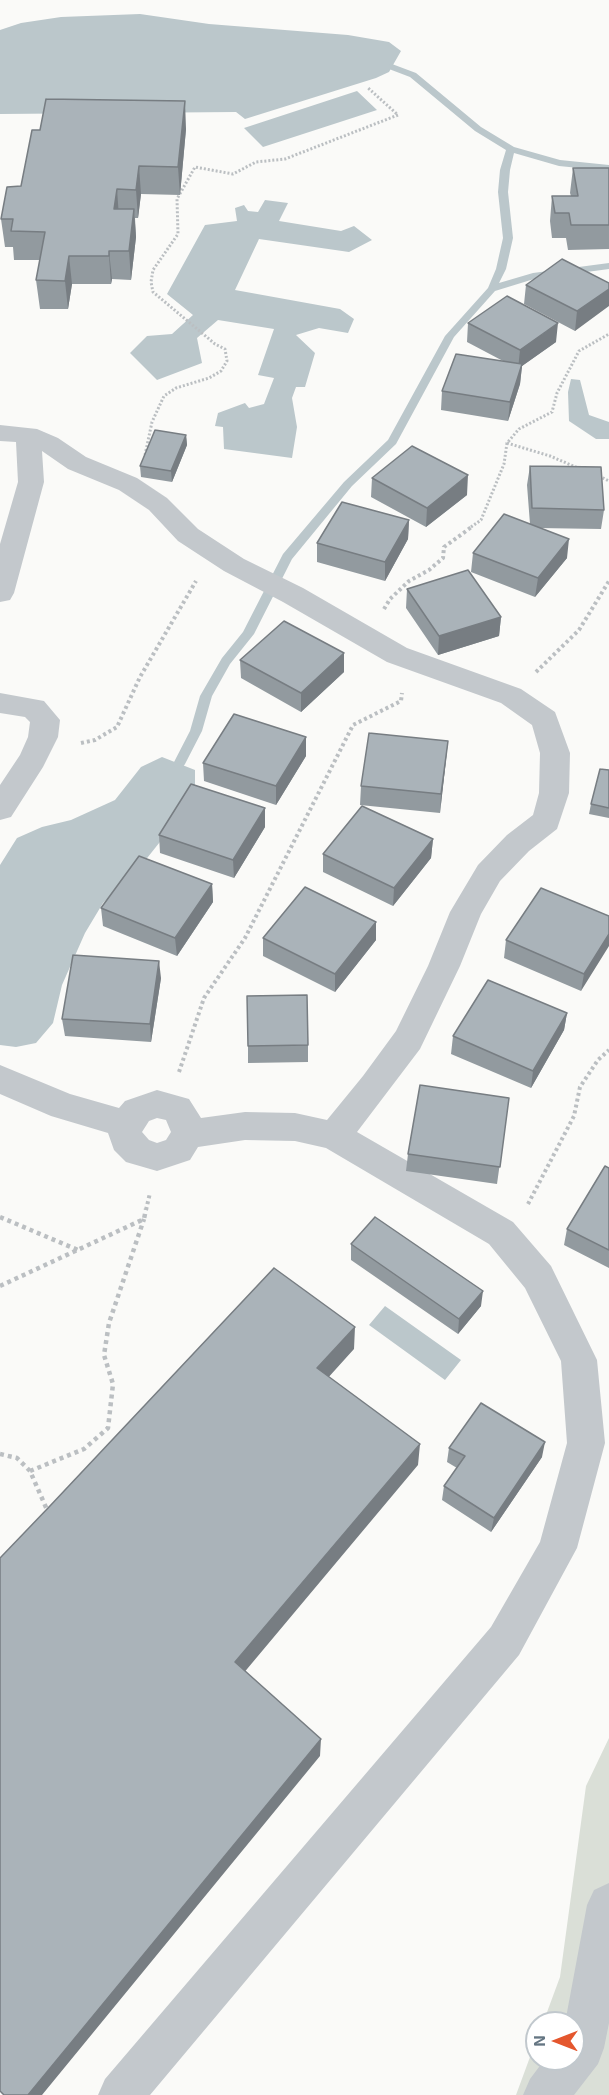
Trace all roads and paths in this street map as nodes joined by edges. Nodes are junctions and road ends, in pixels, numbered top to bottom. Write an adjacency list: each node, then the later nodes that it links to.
1 (367, 87): 8 (path)
2 (609, 334): 5 (path)
3 (0, 433): 4 (lane)
4 (28, 435): 8 (lane); 12 (lane)
5 (507, 443): 6 (path); 13 (path)
6 (580, 468)
7 (590, 472): 9 (path)
8 (118, 480): 10 (lane)
9 (609, 481)
10 (223, 559): 13 (lane); 16 (path)
11 (609, 581): 14 (path)
12 (0, 593)
13 (387, 648): 14 (lane); 20 (path)
14 (512, 696): 22 (lane)
15 (0, 703): 16 (lane)
16 (39, 745): 17 (lane)
17 (0, 809)
18 (609, 1050): 26 (path)
19 (0, 1078): 21 (lane)
20 (178, 1120): 21 (lane); 22 (lane); 23 (lane)
21 (126, 1124): 23 (lane)
22 (334, 1136): 26 (lane)
23 (157, 1157): 25 (path)
24 (0, 1217): 27 (path)
25 (144, 1219): 27 (path); 30 (path)
26 (501, 1233): 33 (lane)
27 (78, 1250): 28 (path)
28 (0, 1286)
29 (0, 1454): 30 (path)
30 (30, 1471): 31 (path)
31 (48, 1512)
32 (609, 1905): 34 (lane)
33 (122, 2095)
34 (546, 2095)

